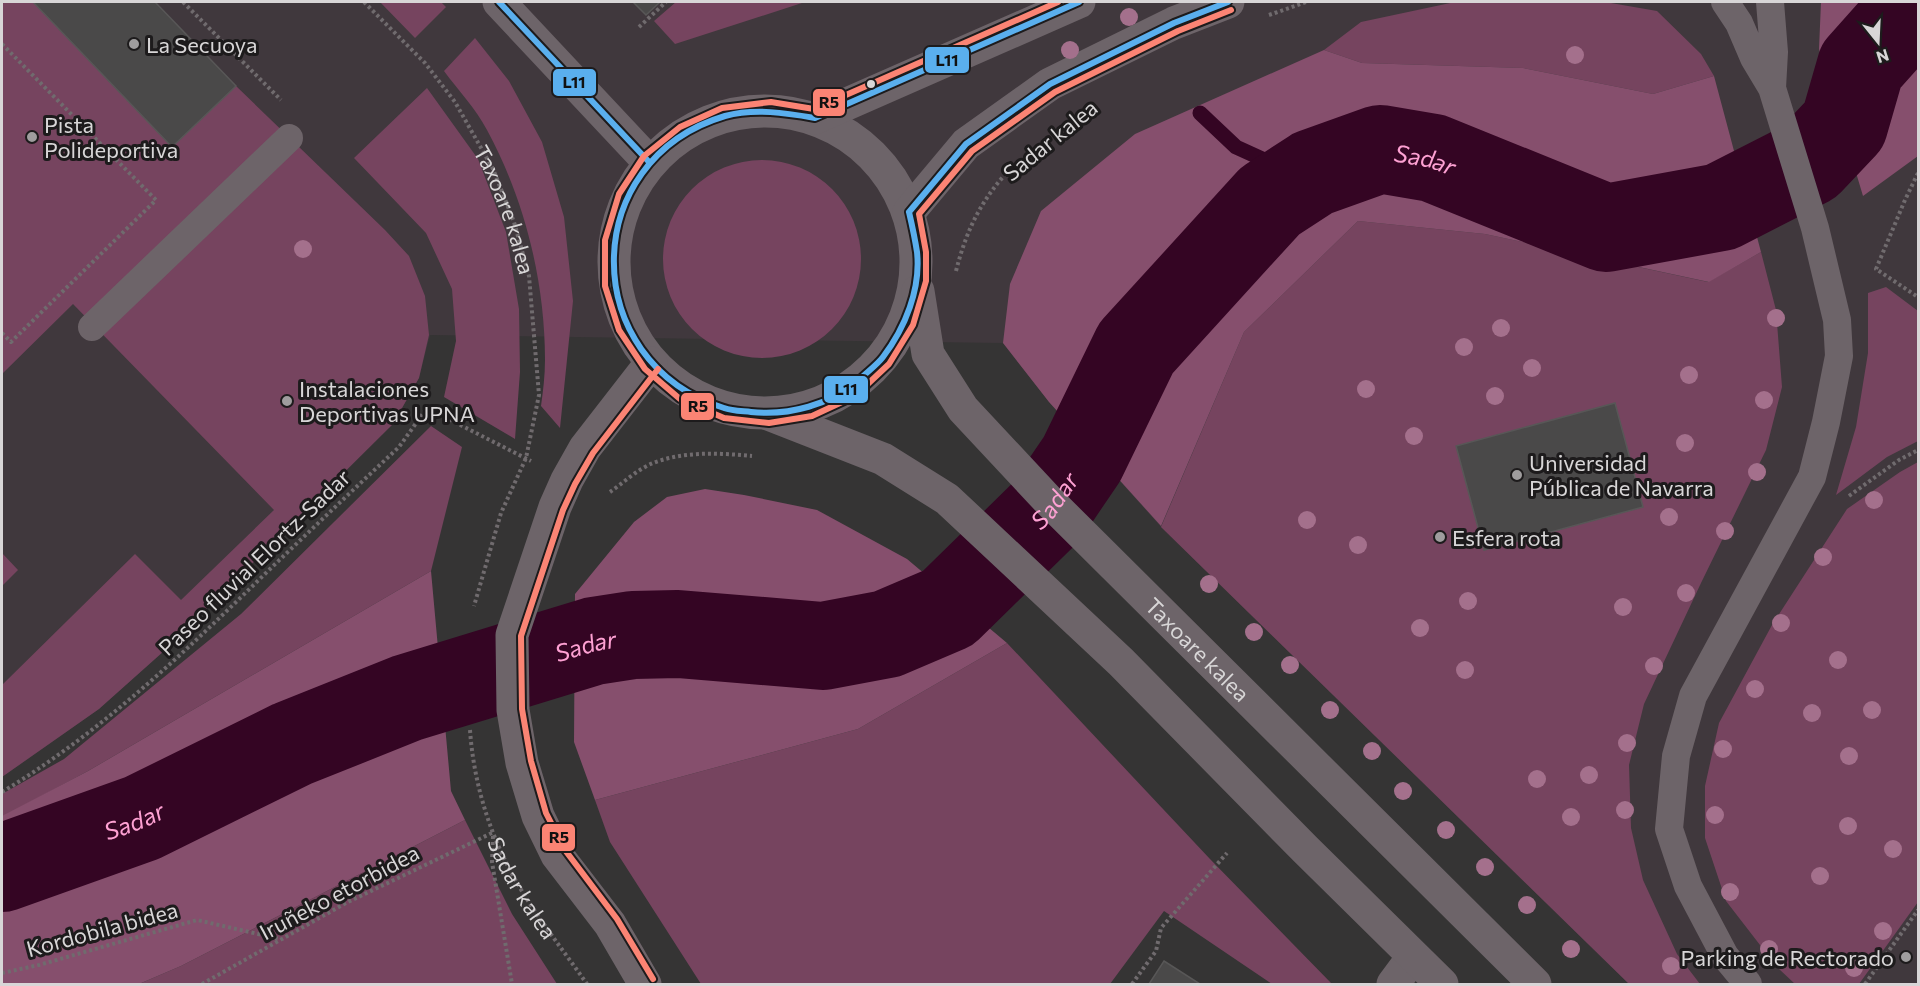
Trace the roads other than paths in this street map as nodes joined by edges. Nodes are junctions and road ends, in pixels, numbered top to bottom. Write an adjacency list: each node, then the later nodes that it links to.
1 (499, 2): 9 (street)
2 (1228, 2): 10 (street, Sadar kalea)
3 (1725, 2): 6 (lane)
4 (1770, 2): 6 (lane)
5 (1064, 5): 7 (street)
6 (1764, 55): 20 (lane)
7 (815, 118): 9 (street); 10 (street)
8 (289, 138): 12 (lane)
9 (650, 163): 13 (street)
10 (909, 212): 11 (street)
11 (916, 280): 14 (street); 19 (street, Taxoare kalea)
12 (92, 327)
13 (651, 363): 14 (street); 16 (street, Sadar kalea)
14 (768, 414): 15 (street)
15 (1413, 957): 17 (street); 18 (street)
16 (645, 984)
17 (1393, 984)
18 (1442, 984)
19 (1535, 984)
20 (1748, 984)

